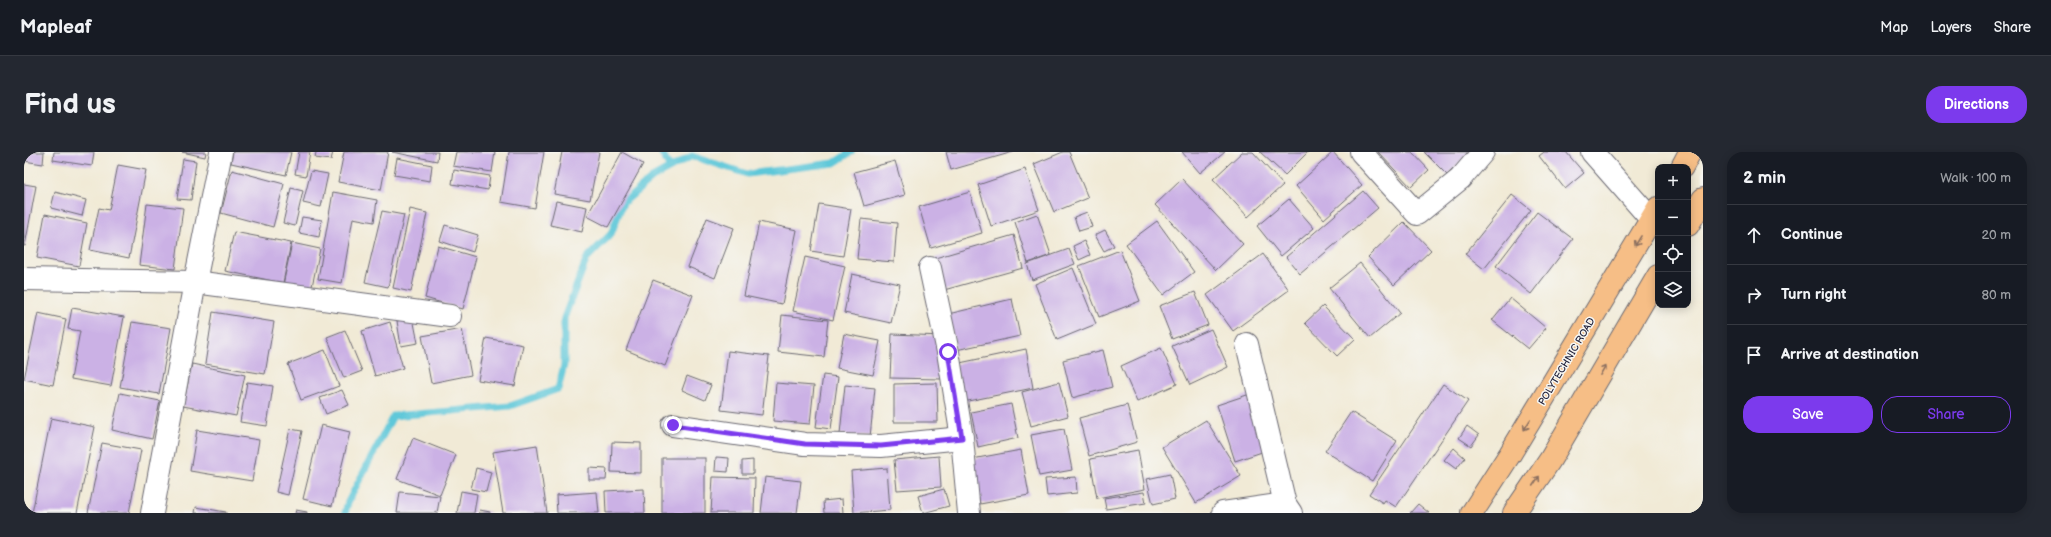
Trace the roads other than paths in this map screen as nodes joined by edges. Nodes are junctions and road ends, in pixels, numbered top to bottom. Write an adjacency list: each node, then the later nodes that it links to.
1 (221, 152): 13 (street)
2 (1361, 152): 3 (street)
3 (1483, 152)
4 (1592, 152): 8 (street)
5 (1690, 152): 6 (main road)
6 (1684, 164)
7 (1703, 199): 9 (main road)
8 (1655, 214): 22 (main road, POLYTECHNIC ROAD, one-way to 22)
9 (1691, 220)
10 (930, 268): 17 (street)
11 (24, 279): 13 (street)
12 (1655, 281): 23 (main road, one-way to 12)
13 (195, 282): 14 (street); 19 (street)
14 (450, 316)
15 (1247, 344): 18 (street)
16 (673, 425): 17 (street)
17 (962, 438): 20 (street)
18 (1288, 508): 21 (street)
19 (152, 513)
20 (969, 513)
21 (1223, 513)
22 (1472, 513)
23 (1514, 513)

